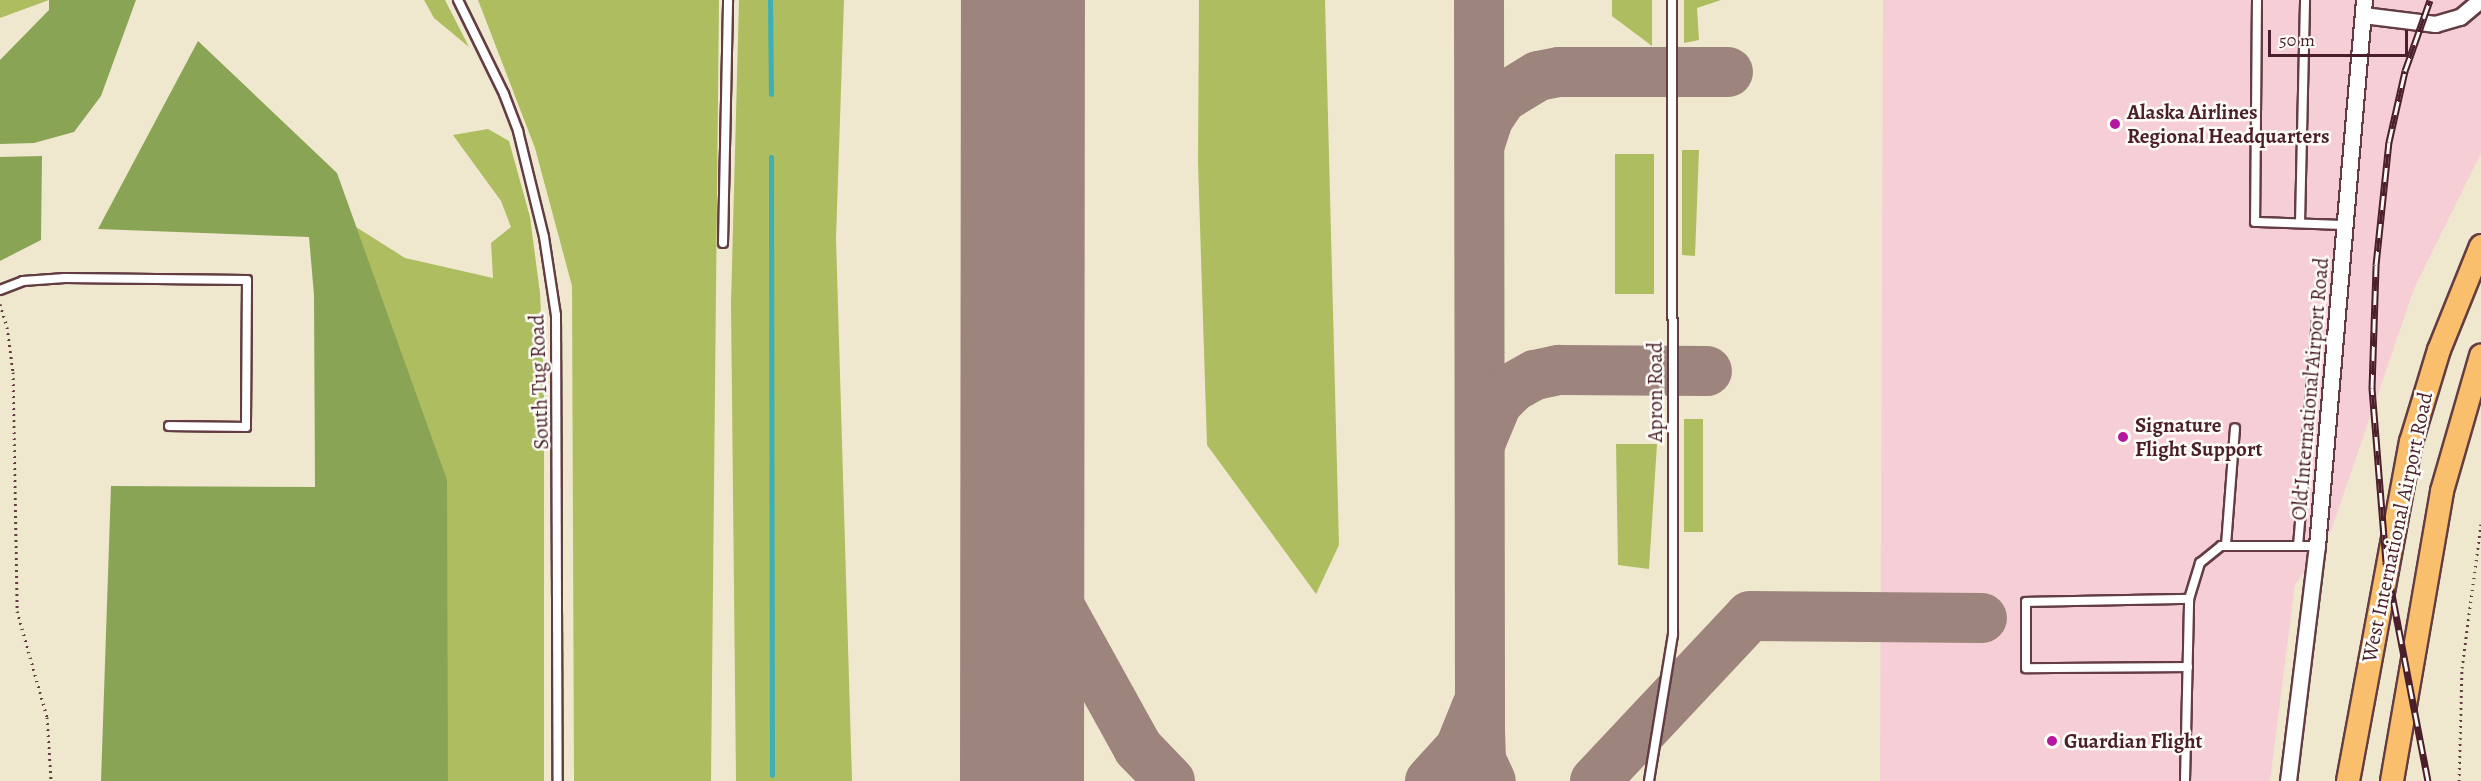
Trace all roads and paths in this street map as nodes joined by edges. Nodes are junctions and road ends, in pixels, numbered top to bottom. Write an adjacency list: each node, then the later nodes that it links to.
1 (458, 0): 25 (lane, South Tug Road)
2 (728, 0): 10 (lane)
3 (1672, 0): 26 (lane, Apron Road)
4 (2257, 0): 8 (lane)
5 (2305, 0): 8 (lane)
6 (2480, 0): 7 (street)
7 (2363, 7): 9 (street, Old International Airport Road)
8 (2300, 223): 9 (lane)
9 (2346, 225): 21 (street, Old International Airport Road)
10 (723, 243)
11 (2481, 246): 29 (main road, West International Airport Road)
12 (0, 290): 16 (lane)
13 (0, 304): 24 (path)
14 (2317, 320): 20 (lane)
15 (2481, 356): 30 (main road, West International Airport Road)
16 (169, 426)
17 (2235, 428): 19 (lane)
18 (2481, 524): 31 (path)
19 (2226, 545): 20 (lane); 22 (lane)
20 (2298, 546): 21 (lane)
21 (2318, 546): 28 (street, Old International Airport Road)
22 (2189, 599): 23 (lane); 23 (lane)
23 (2188, 667): 27 (lane)
24 (51, 781)
25 (558, 781)
26 (1649, 781)
27 (2185, 781)
28 (2288, 781)
29 (2348, 781)
30 (2392, 781)
31 (2459, 781)

